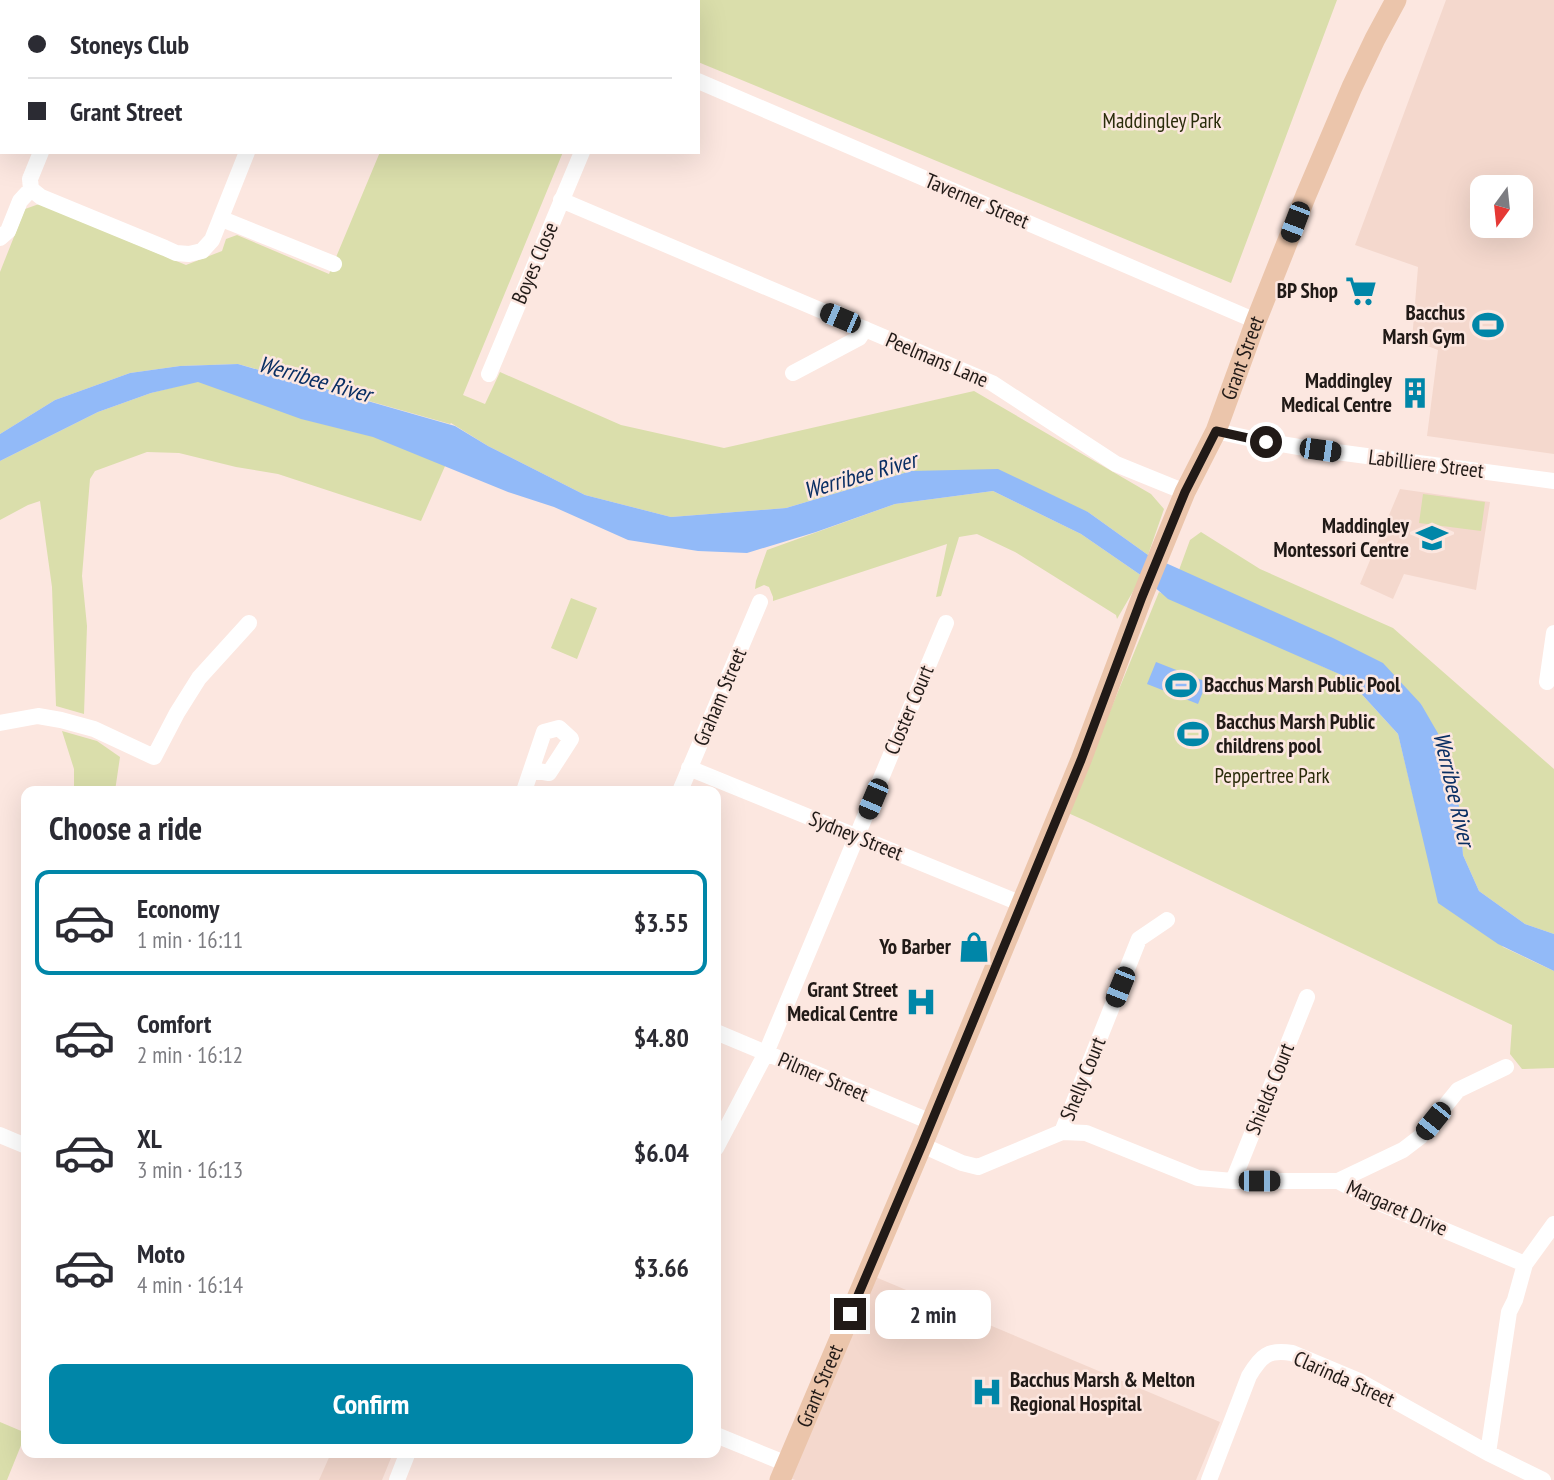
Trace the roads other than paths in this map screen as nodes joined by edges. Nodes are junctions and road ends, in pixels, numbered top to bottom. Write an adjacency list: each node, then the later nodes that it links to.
1 (1381, 0): 4 (main road, Grant Street)
2 (1396, 0): 4 (main road, Grant Street)
3 (700, 82): 13 (street, Taverner Street)
4 (1352, 87): 13 (main road, Grant Street)
5 (40, 154): 8 (street)
6 (246, 154): 10 (street)
7 (581, 154): 9 (street, Boyes Close)
8 (31, 190): 10 (street); 11 (street)
9 (561, 200): 14 (street, Peelmans Lane); 16 (street, Boyes Close)
10 (222, 219): 12 (street)
11 (0, 238)
12 (334, 264)
13 (1256, 321): 17 (main road, Grant Street)
14 (865, 329): 15 (street); 19 (street, Peelmans Lane)
15 (793, 373)
16 (489, 374)
17 (1216, 431): 18 (street, Labilliere Street); 19 (main road, Grant Street)
18 (1554, 481)
19 (1185, 492): 31 (main road, Grant Street)
20 (760, 602): 26 (street, Graham Street)
21 (249, 623): 25 (street)
22 (946, 623): 30 (street, Closter Court)
23 (1554, 633): 24 (street)
24 (1547, 682)
25 (0, 723)
26 (689, 768): 29 (street, Graham Street); 30 (street, Sydney Street)
27 (532, 770): 28 (street)
28 (526, 786)
29 (682, 786)
30 (856, 836): 31 (street, Sydney Street); 35 (street, Closter Court)
31 (1022, 904): 37 (main road, Grant Street)
32 (1167, 920): 38 (street, Shelly Court)
33 (1307, 997): 43 (street, Shields Court)
34 (721, 1034): 35 (street, Pilmer Street)
35 (766, 1053): 37 (street, Pilmer Street); 40 (street, Closter Court)
36 (1506, 1066): 44 (street)
37 (931, 1122): 42 (main road, Grant Street)
38 (1062, 1132): 42 (street); 43 (street, Margaret Drive)
39 (0, 1135): 41 (street)
40 (721, 1138)
41 (21, 1144)
42 (922, 1145): 50 (main road, Grant Street)
43 (1233, 1181): 44 (street, Margaret Drive)
44 (1338, 1181): 46 (street, Margaret Drive)
45 (1554, 1224): 46 (street)
46 (1525, 1264): 48 (street)
47 (721, 1439): 50 (street)
48 (1488, 1453): 51 (street, Clarinda Street); 53 (street, Clarinda Street)
49 (406, 1458): 52 (street)
50 (783, 1472)
51 (1216, 1478)
52 (397, 1480)
53 (1543, 1480)

